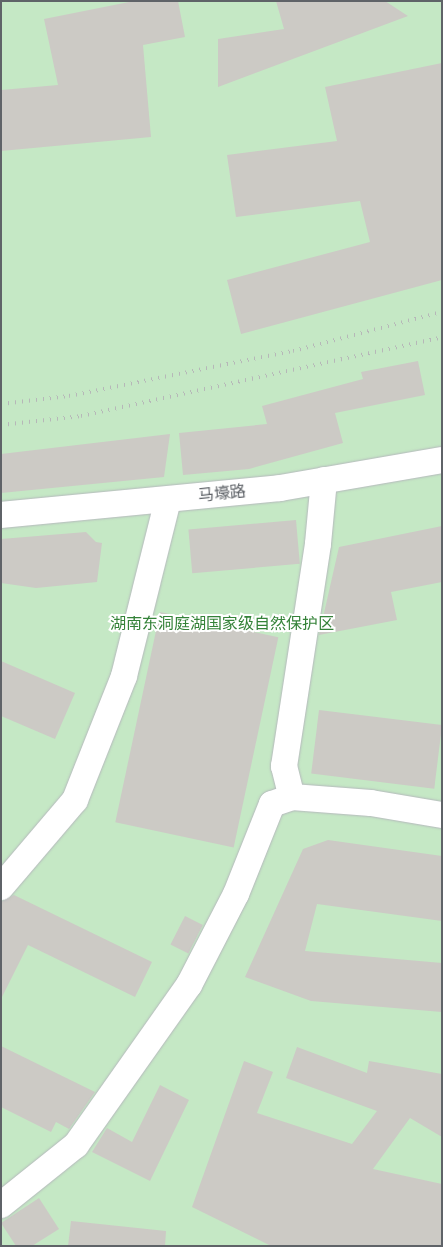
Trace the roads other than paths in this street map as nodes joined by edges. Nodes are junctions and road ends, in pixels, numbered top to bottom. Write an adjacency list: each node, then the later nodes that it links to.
1 (442, 460): 2 (street, 马壕路)
2 (324, 480): 3 (street, 马壕路); 5 (street)
3 (168, 500): 4 (street, 马壕路); 7 (street)
4 (1, 515)
5 (292, 797): 6 (street); 8 (street)
6 (442, 815)
7 (1, 887)
8 (1, 1205)

